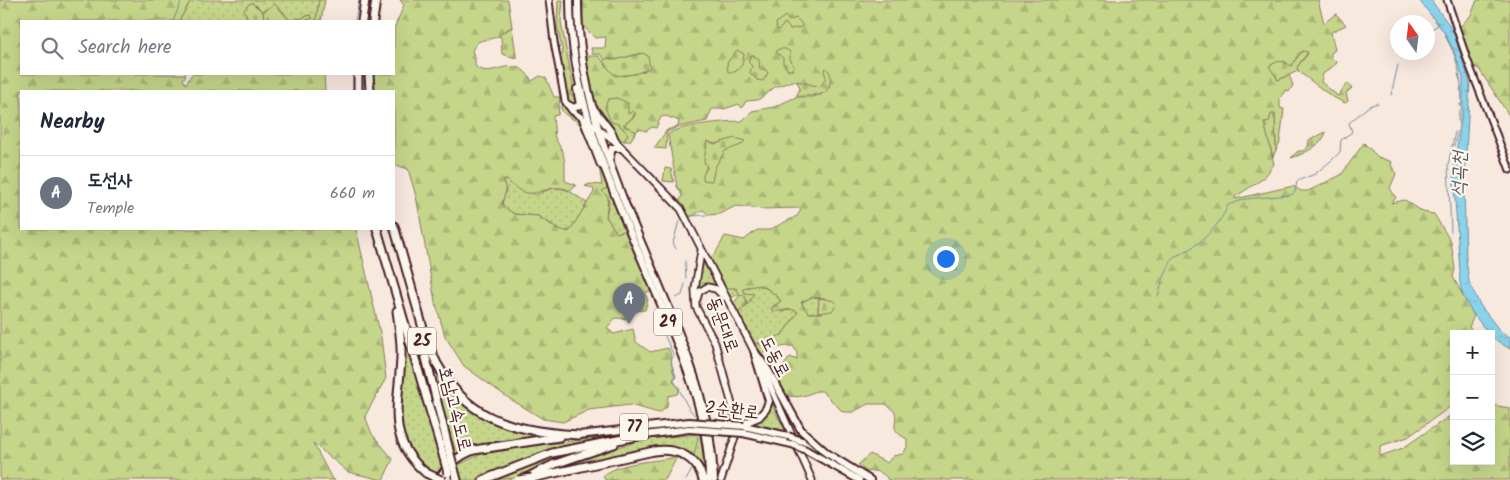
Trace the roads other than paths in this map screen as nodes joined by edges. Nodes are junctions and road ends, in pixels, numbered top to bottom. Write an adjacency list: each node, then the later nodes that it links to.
1 (366, 0): 7 (highway)
2 (376, 0): 8 (highway)
3 (549, 0): 14 (street)
4 (570, 0): 9 (main road, 29)
5 (578, 0): 15 (main road, 29)
6 (1446, 0): 23 (street)
7 (362, 20)
8 (373, 20)
9 (577, 70): 14 (main road); 17 (main road, 29)
10 (358, 75): 12 (highway)
11 (369, 75): 13 (highway)
12 (358, 90)
13 (370, 90)
14 (568, 106): 16 (street)
15 (592, 106): 18 (main road, 29); 19 (main road)
16 (581, 117): 17 (street); 22 (street)
17 (590, 123): 18 (main road); 22 (main road, 29)
18 (598, 127): 19 (main road); 21 (main road, 29)
19 (616, 142): 20 (main road)
20 (621, 148): 21 (main road); 27 (main road)
21 (609, 161): 46 (main road, 29)
22 (606, 170): 45 (main road, 29)
23 (1510, 170)
24 (377, 230): 28 (highway, 호남고속도로 / 25)
25 (392, 230): 37 (highway, 호남고속도로 / 25)
26 (395, 230): 34 (highway)
27 (701, 251): 29 (main road, 도동로); 30 (main road, 동문대로)
28 (394, 286): 37 (highway, 호남고속도로 / 25); 39 (highway, bridge)
29 (727, 300): 30 (main road); 31 (main road, 도동로)
30 (696, 306): 47 (main road, 동문대로)
31 (754, 352): 33 (main road); 36 (main road); 48 (main road, 도동로)
32 (689, 426): 33 (main road, 2순환로 / 77, bridge); 34 (main road, 2순환로 / 77); 35 (main road, 2순환로 / 77)
33 (743, 427): 36 (main road, 2순환로 / 77, bridge); 49 (main road, 2순환로 / 77, bridge)
34 (579, 435): 39 (highway)
35 (638, 436): 41 (highway); 43 (highway)
36 (828, 454): 50 (main road, 2순환로 / 77)
37 (447, 456): 38 (highway, 호남고속도로 / 25, bridge)
38 (451, 474): 40 (highway, 호남고속도로 / 25)
39 (439, 480)
40 (457, 480)
41 (483, 480)
42 (518, 480): 44 (highway, bridge)
43 (523, 480)
44 (703, 480)
45 (709, 480)
46 (714, 480)
47 (721, 480)
48 (812, 480)
49 (859, 480)
50 (870, 480)

